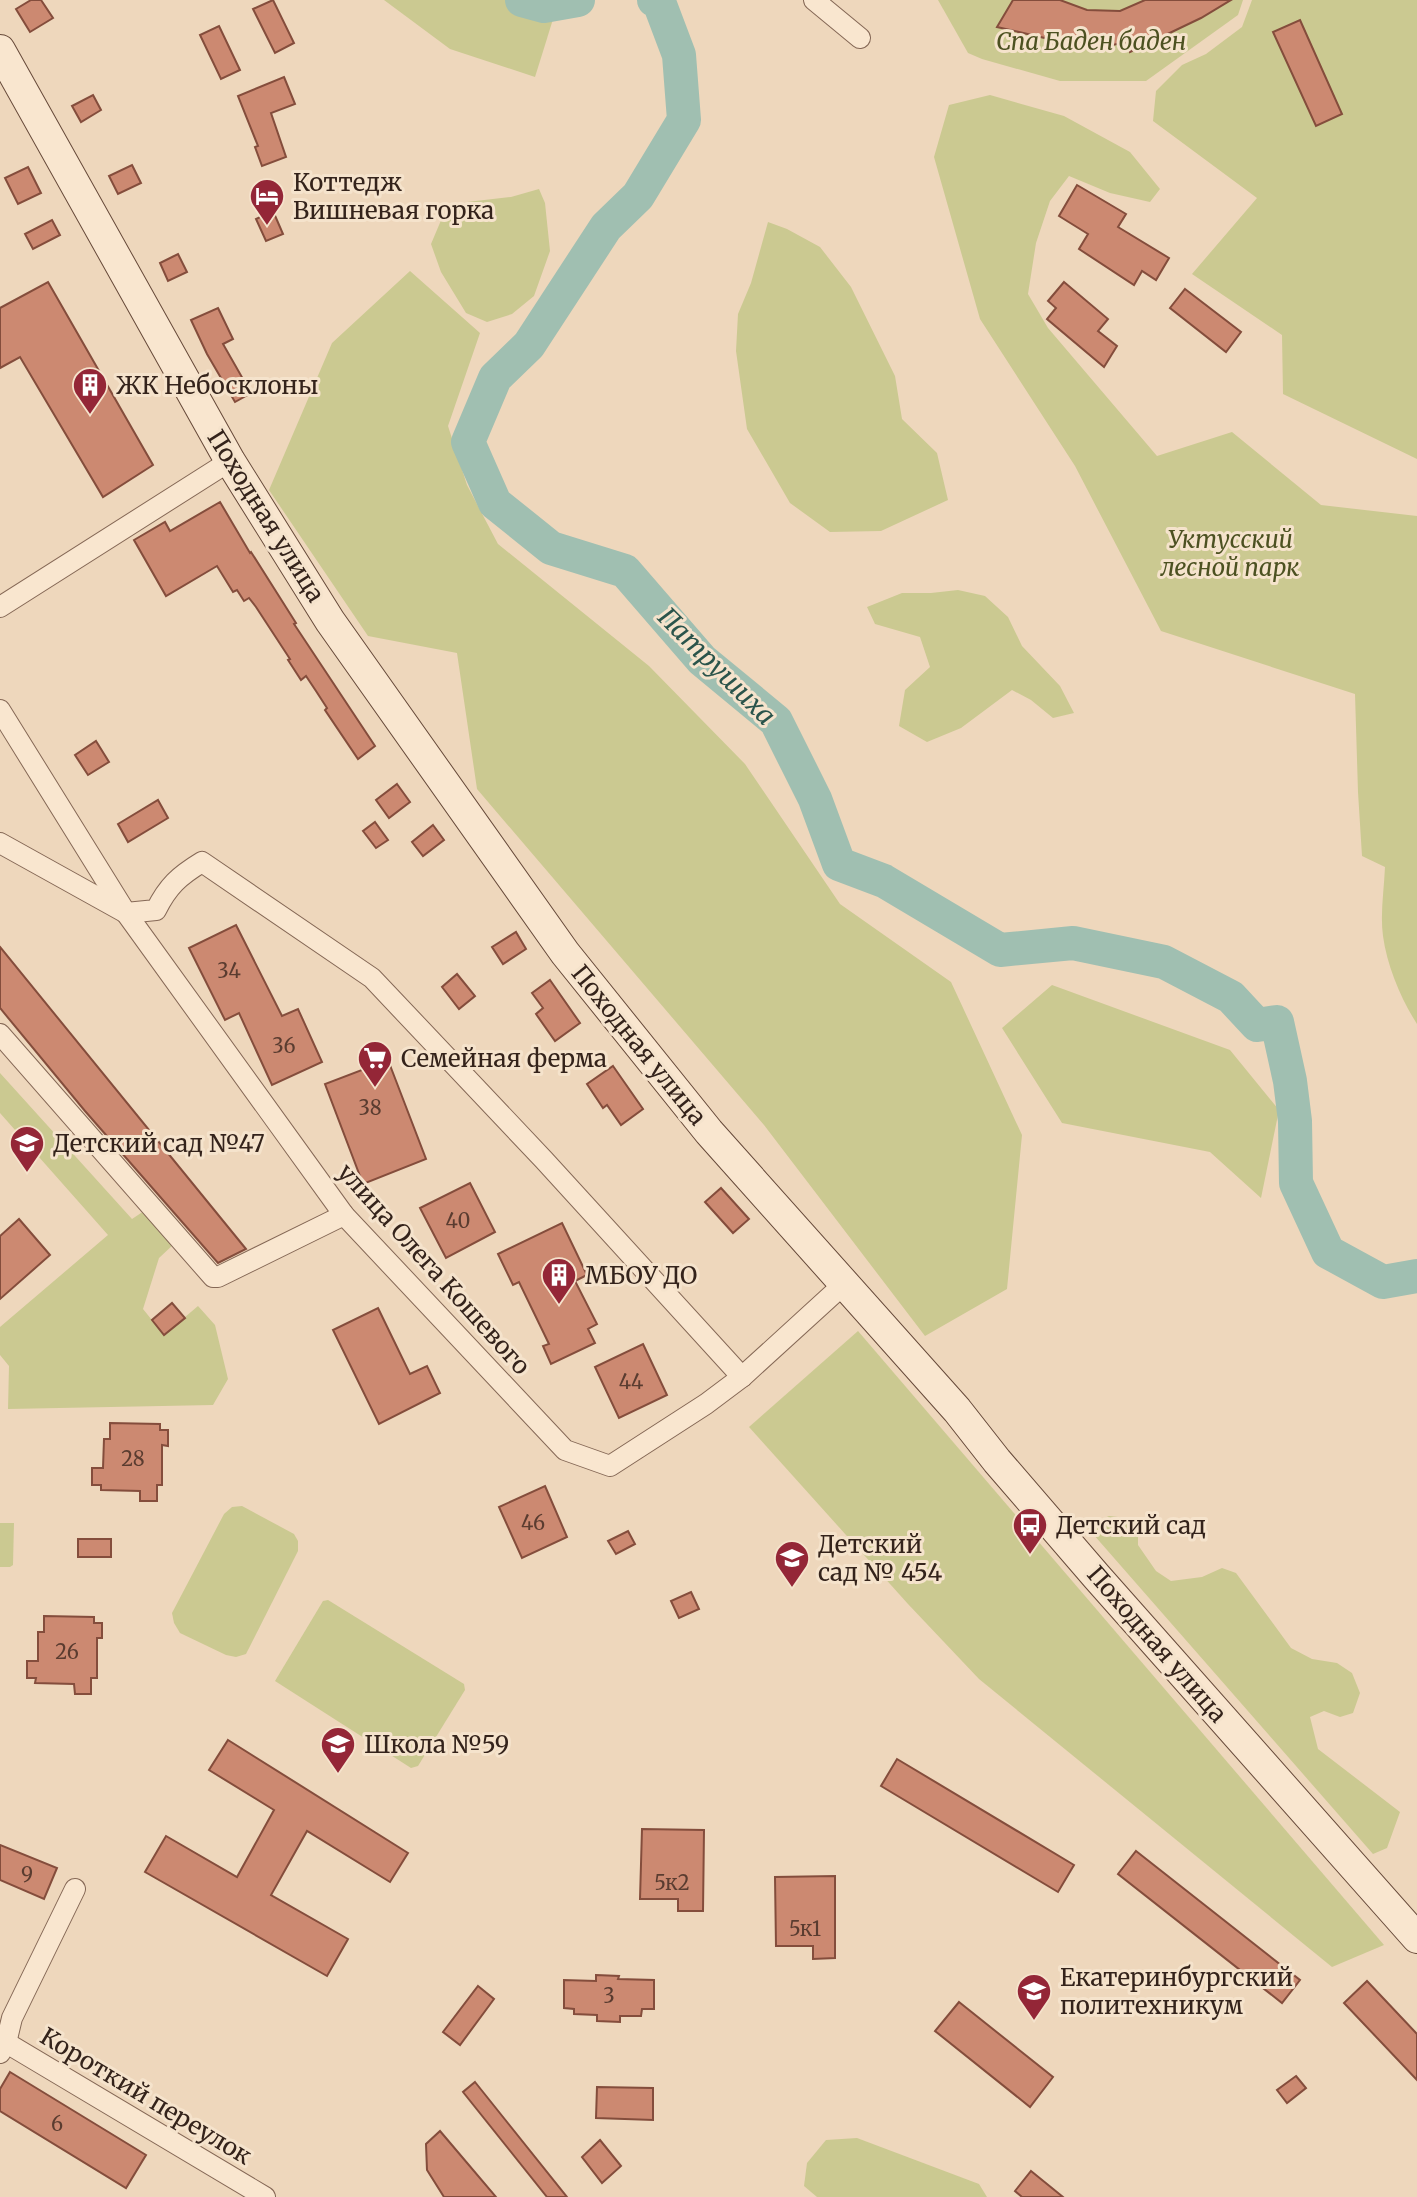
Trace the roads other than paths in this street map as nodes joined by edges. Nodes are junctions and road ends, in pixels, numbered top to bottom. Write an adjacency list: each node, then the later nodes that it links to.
1 (814, 0): 2 (street)
2 (860, 38)
3 (0, 50): 4 (main road, Походная улица)
4 (230, 461): 5 (street); 11 (main road, Походная улица)
5 (0, 607)
6 (0, 710): 8 (street, улица Олега Кошевого)
7 (0, 843): 8 (street)
8 (126, 913): 10 (street, улица Олега Кошевого); 12 (street)
9 (0, 1034): 10 (street)
10 (344, 1215): 12 (street, улица Олега Кошевого)
11 (844, 1284): 12 (street, улица Олега Кошевого); 14 (main road, Походная улица)
12 (742, 1377)
13 (75, 1889): 15 (street)
14 (1417, 1938)
15 (2, 2045): 16 (street, Короткий переулок)
16 (265, 2197)

